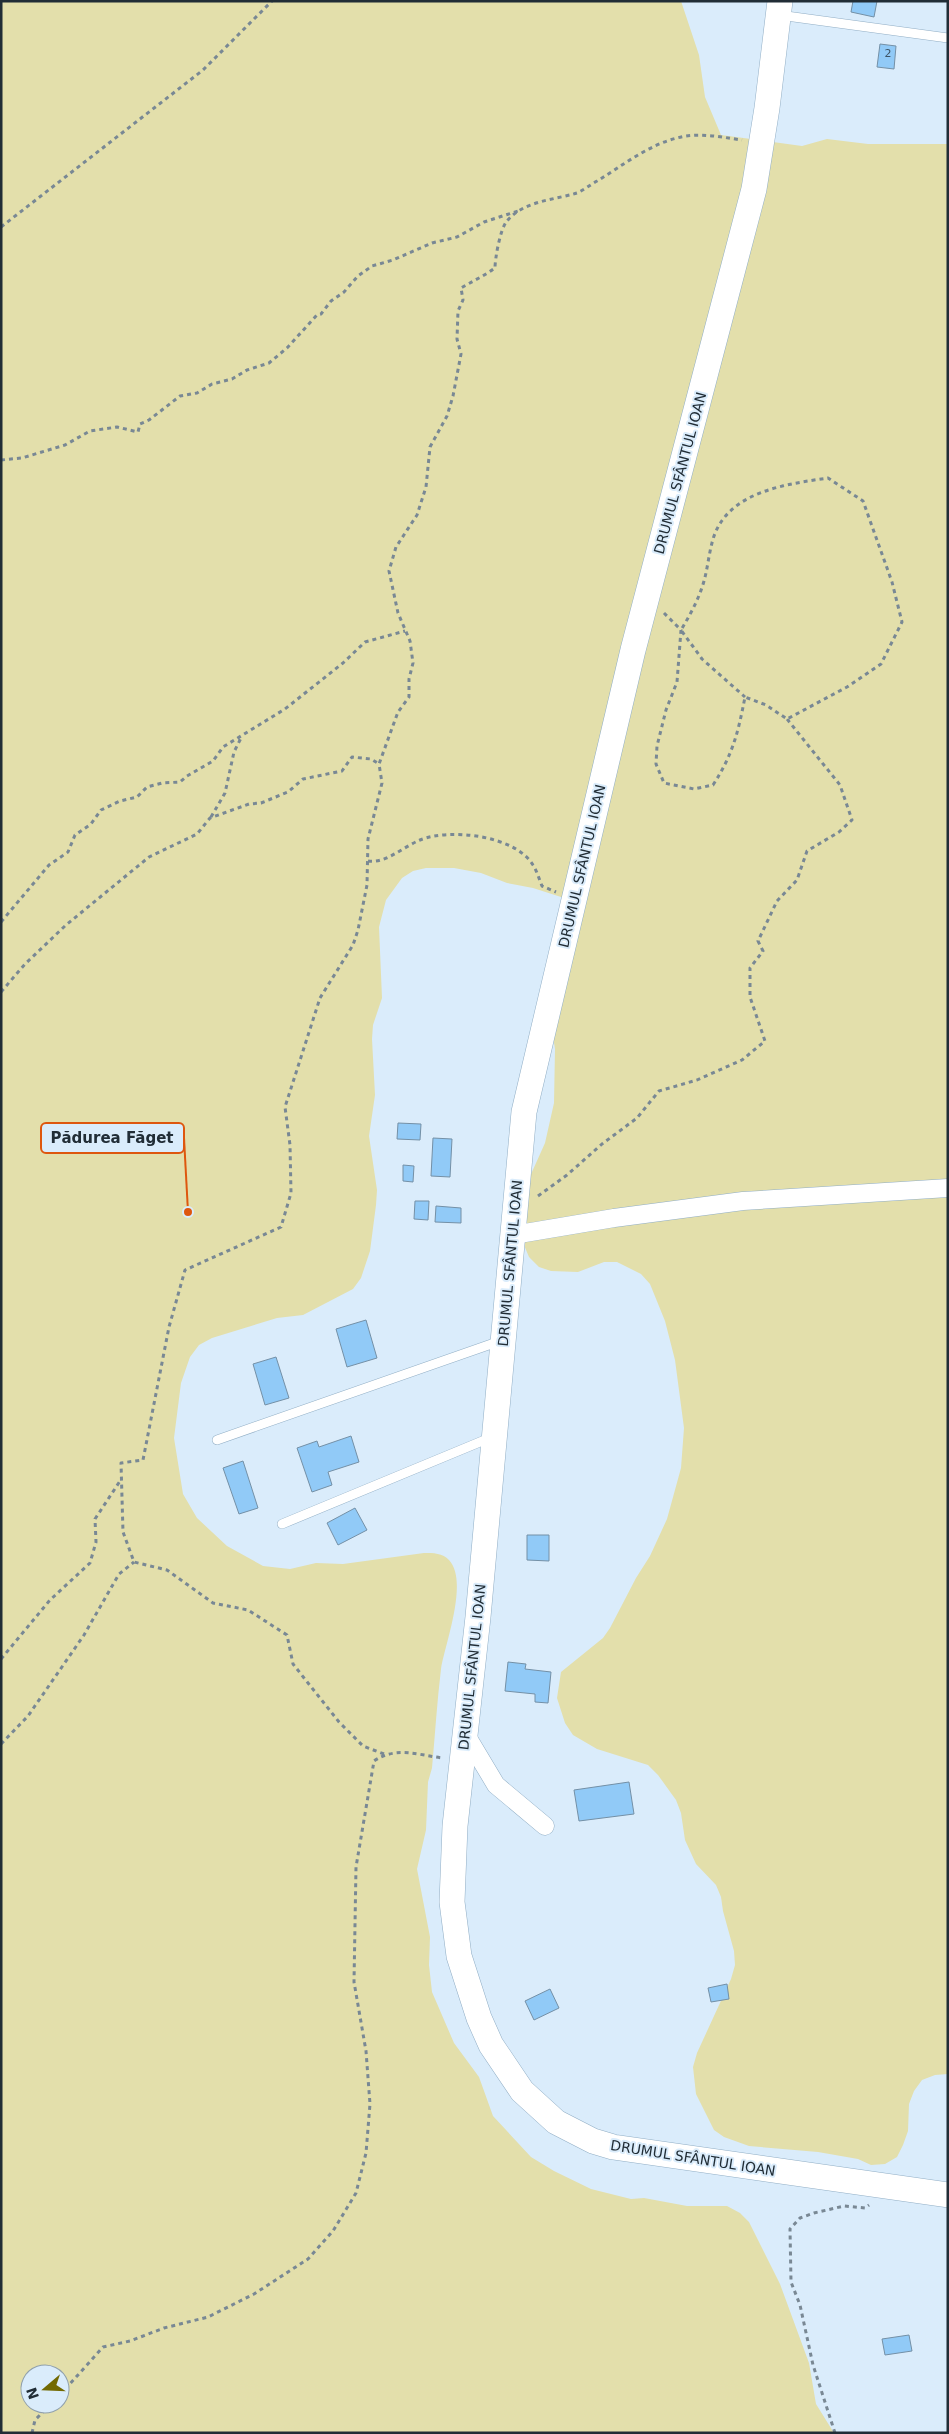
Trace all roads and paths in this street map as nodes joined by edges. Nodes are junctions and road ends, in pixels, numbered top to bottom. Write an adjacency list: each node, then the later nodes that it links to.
1 (272, 1): 6 (path)
2 (779, 8): 3 (lane); 4 (main road, DRUMUL SFÂNTUL IOAN)
3 (948, 38)
4 (762, 144): 5 (path); 8 (main road, DRUMUL SFÂNTUL IOAN)
5 (525, 208): 7 (path); 10 (path)
6 (1, 227)
7 (1, 460)
8 (645, 604): 9 (path); 17 (main road, DRUMUL SFÂNTUL IOAN)
9 (681, 630): 11 (path); 11 (path); 12 (path)
10 (406, 631): 13 (path); 14 (path)
11 (745, 697): 12 (path)
12 (787, 719): 21 (path)
13 (241, 737): 15 (path); 18 (path)
14 (379, 764): 15 (path); 16 (path)
15 (210, 818): 19 (path)
16 (368, 861): 17 (path); 26 (path)
17 (574, 898): 22 (main road, DRUMUL SFÂNTUL IOAN)
18 (1, 922)
19 (1, 992)
20 (948, 1188): 22 (street)
21 (536, 1197)
22 (512, 1235): 23 (main road, DRUMUL SFÂNTUL IOAN)
23 (503, 1340): 24 (main road, DRUMUL SFÂNTUL IOAN); 25 (lane)
24 (494, 1436): 27 (lane); 30 (main road, DRUMUL SFÂNTUL IOAN)
25 (217, 1440)
26 (120, 1480): 28 (path); 29 (path)
27 (282, 1524)
28 (134, 1562): 31 (path); 32 (path)
29 (1, 1659)
30 (466, 1735): 33 (main road, DRUMUL SFÂNTUL IOAN); 34 (street)
31 (1, 1744)
32 (384, 1754): 33 (path); 37 (path)
33 (462, 1760): 35 (main road, DRUMUL SFÂNTUL IOAN)
34 (544, 1826)
35 (885, 2186): 36 (main road, DRUMUL SFÂNTUL IOAN); 40 (path)
36 (948, 2195)
37 (70, 2384)
38 (41, 2414): 39 (path)
39 (32, 2433)
40 (835, 2433)

